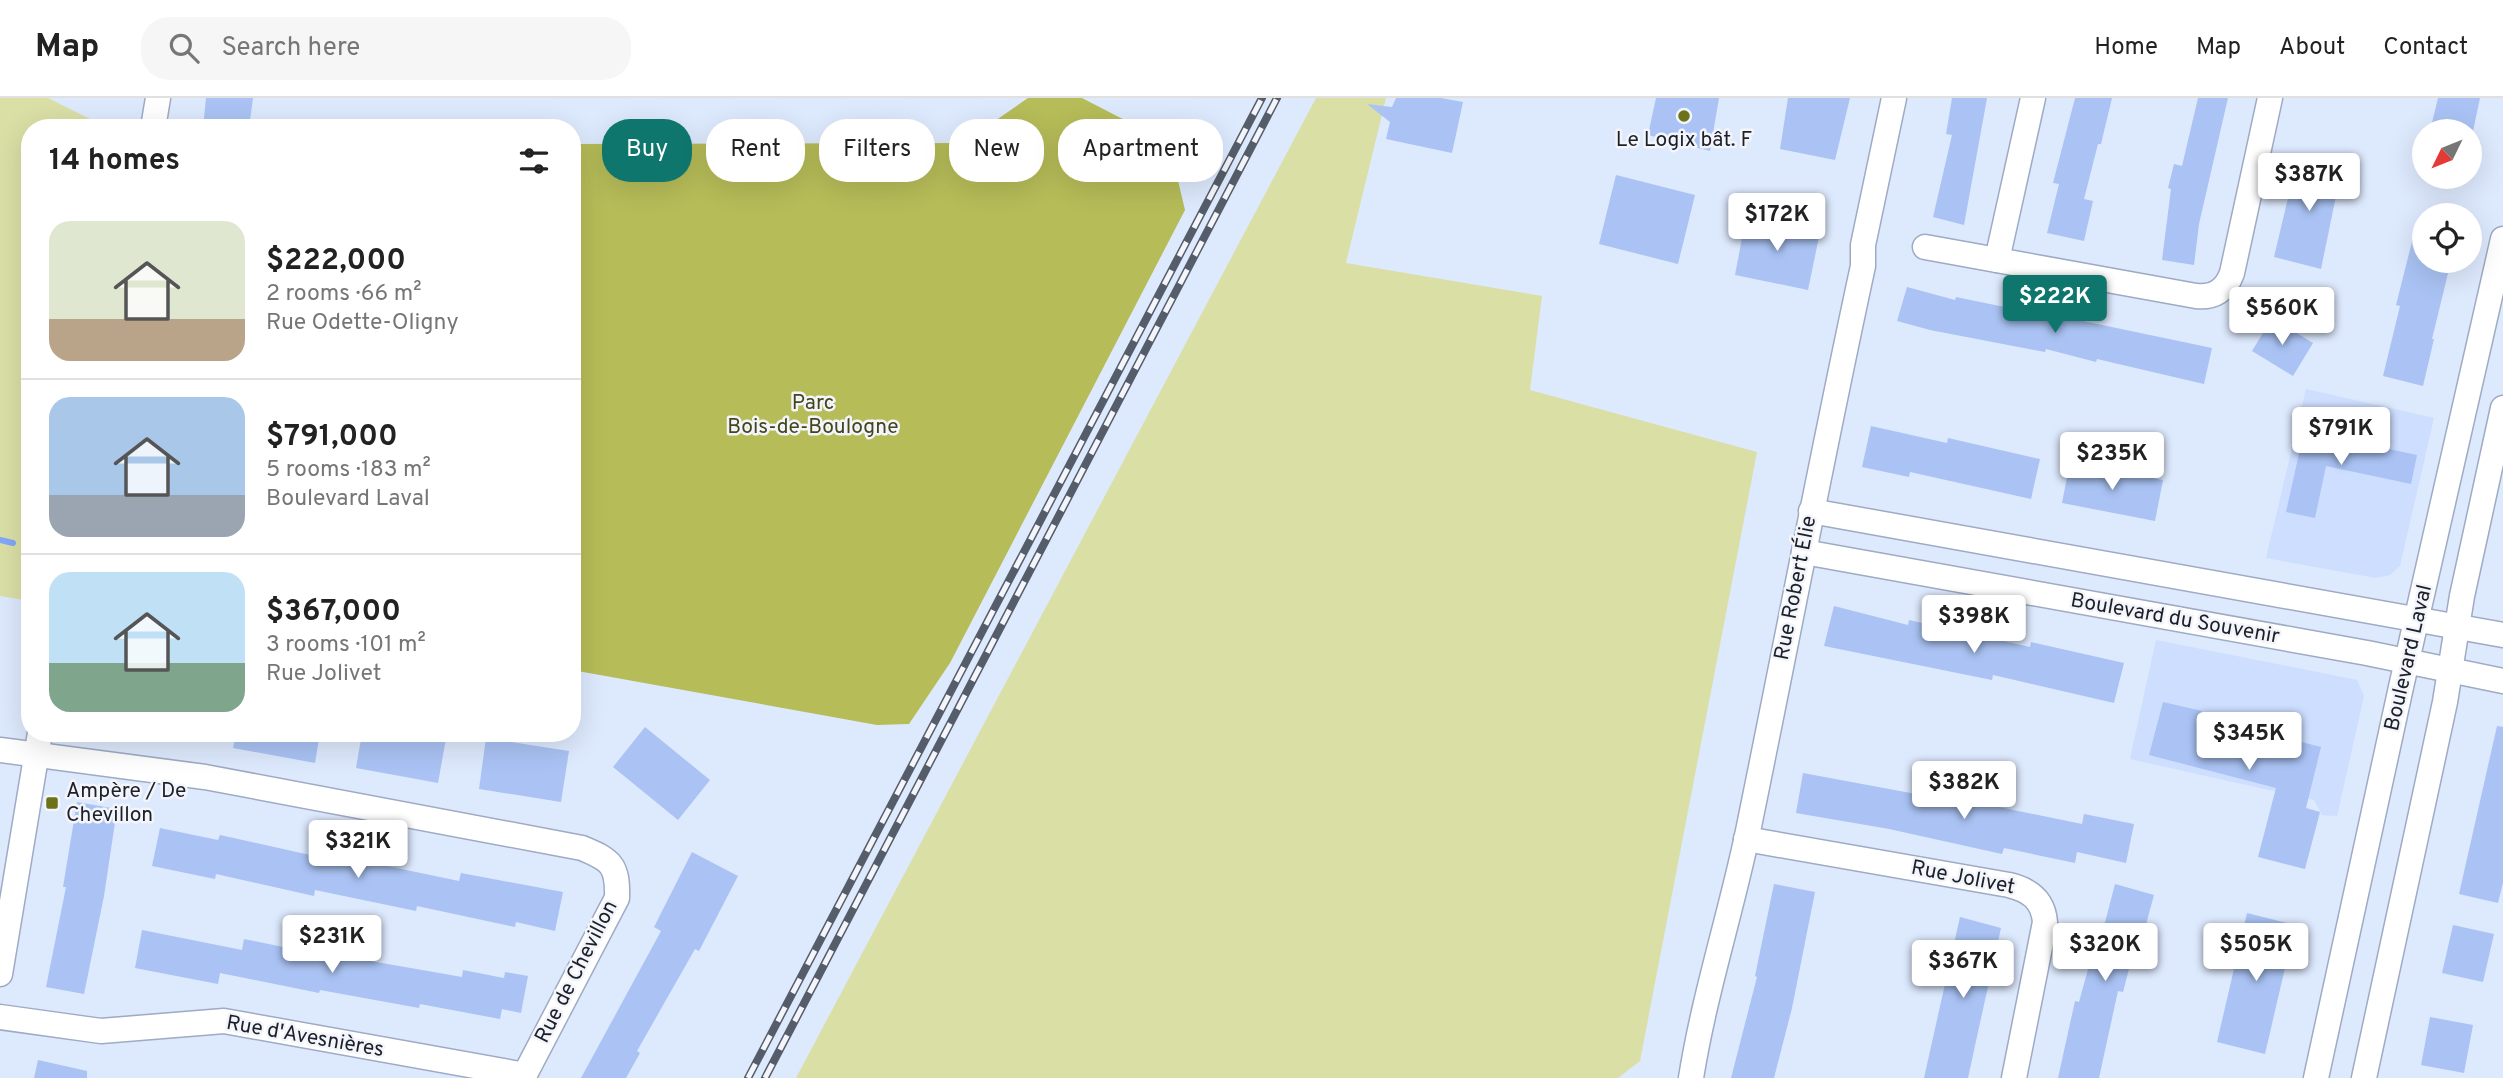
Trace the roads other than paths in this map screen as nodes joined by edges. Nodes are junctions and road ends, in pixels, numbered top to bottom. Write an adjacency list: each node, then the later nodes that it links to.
1 (158, 98): 5 (street)
2 (1894, 98): 10 (street, Rue Robert Élie)
3 (2033, 98): 8 (street)
4 (2270, 98): 8 (street)
5 (154, 119)
6 (2503, 239): 12 (street, Boulevard Laval)
7 (1925, 247): 8 (street)
8 (1997, 260)
9 (2503, 408): 13 (street, Boulevard Laval)
10 (1811, 511): 11 (street, Rue Robert Élie); 12 (street, Boulevard du Souvenir)
11 (1804, 552): 15 (street, Boulevard du Souvenir); 20 (street, Rue Robert Élie)
12 (2418, 621): 13 (street, Boulevard du Souvenir); 15 (street, Boulevard Laval)
13 (2457, 626): 14 (street, Boulevard du Souvenir); 16 (street, Boulevard Laval)
14 (2503, 635)
15 (2407, 660): 16 (street, Boulevard du Souvenir); 26 (street, Boulevard Laval)
16 (2450, 670): 17 (street, Boulevard du Souvenir); 27 (street, Boulevard Laval)
17 (2503, 681)
18 (37, 745): 19 (street, Rue de Chevillon); 21 (street); 23 (street, Rue de Chevillon)
19 (0, 751)
20 (1746, 839): 24 (street, Rue Robert Élie); 25 (street, Rue Jolivet)
21 (0, 974)
22 (0, 1017): 23 (street, Rue d'Avesnières)
23 (524, 1077)
24 (1691, 1078)
25 (2014, 1078)
26 (2316, 1078)
27 (2364, 1078)

